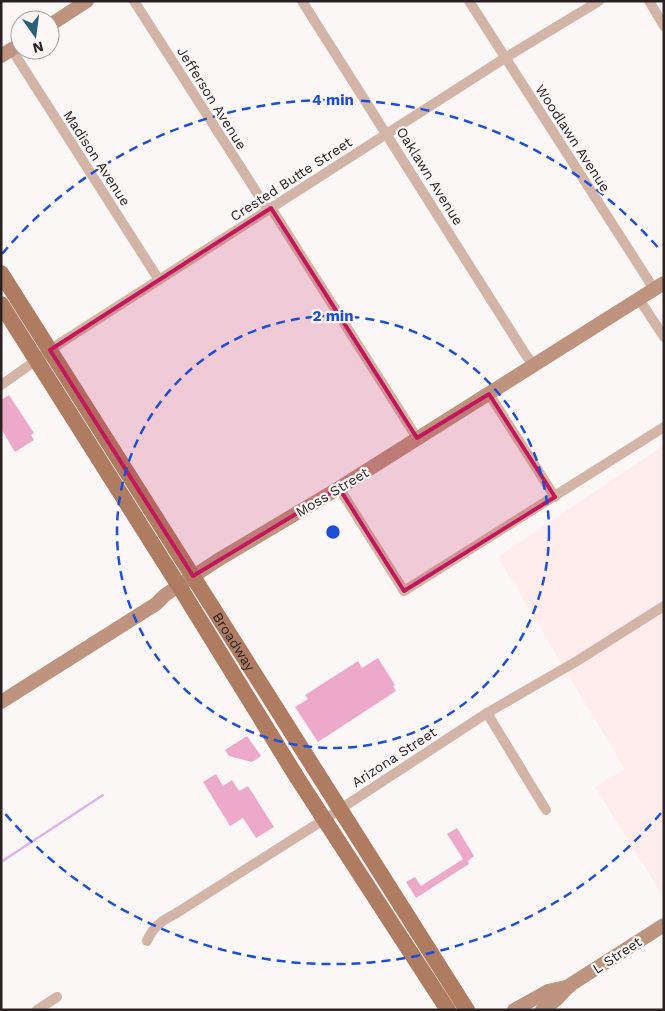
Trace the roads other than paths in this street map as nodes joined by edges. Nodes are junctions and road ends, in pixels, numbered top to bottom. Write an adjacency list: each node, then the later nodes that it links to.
1 (87, 1): 7 (street)
2 (134, 1): 12 (street, Jefferson Avenue)
3 (302, 1): 11 (street, Oaklawn Avenue)
4 (470, 1): 9 (street, Woodlawn Avenue)
5 (599, 1): 9 (street, Crested Butte Street)
6 (648, 1): 8 (street)
7 (60, 19)
8 (664, 26)
9 (505, 58): 11 (street, Crested Butte Street); 15 (street, Woodlawn Avenue)
10 (17, 60): 14 (street, Madison Avenue)
11 (387, 134): 12 (street, Crested Butte Street); 20 (street, Oaklawn Avenue)
12 (269, 209): 14 (street, Crested Butte Street); 24 (street, Jefferson Avenue)
13 (1, 273): 19 (main road, Broadway)
14 (159, 280): 19 (street, Crested Butte Street)
15 (659, 286): 16 (street, Moss Street)
16 (639, 299): 18 (street); 20 (street, Moss Street)
17 (1, 304): 19 (main road, Broadway)
18 (664, 337)
19 (43, 354): 21 (street, Crested Butte Street); 27 (main road, Broadway); 28 (main road, Broadway)
20 (534, 366): 22 (street, Moss Street)
21 (1, 385)
22 (489, 394): 24 (street, Moss Street); 26 (street)
23 (664, 427): 26 (street)
24 (417, 438): 25 (street, Moss Street)
25 (340, 488): 26 (street); 27 (street, Moss Street)
26 (555, 496)
27 (193, 576): 28 (street, Moss Street); 32 (main road, Broadway)
28 (179, 586): 30 (street, Moss Street); 34 (main road, Broadway)
29 (664, 606): 31 (street, Arizona Street)
30 (1, 702)
31 (487, 713): 32 (street, Arizona Street); 33 (street)
32 (341, 809): 34 (street, Arizona Street); 41 (main road, Broadway)
33 (546, 810)
34 (325, 819): 36 (street, Arizona Street); 40 (main road, Broadway)
35 (664, 925): 37 (street, L Street)
36 (147, 941)
37 (570, 985): 42 (street, L Street); 43 (street, L Street)
38 (57, 997): 39 (street)
39 (37, 1010)
40 (448, 1010)
41 (467, 1010)
42 (514, 1010)
43 (542, 1010)

